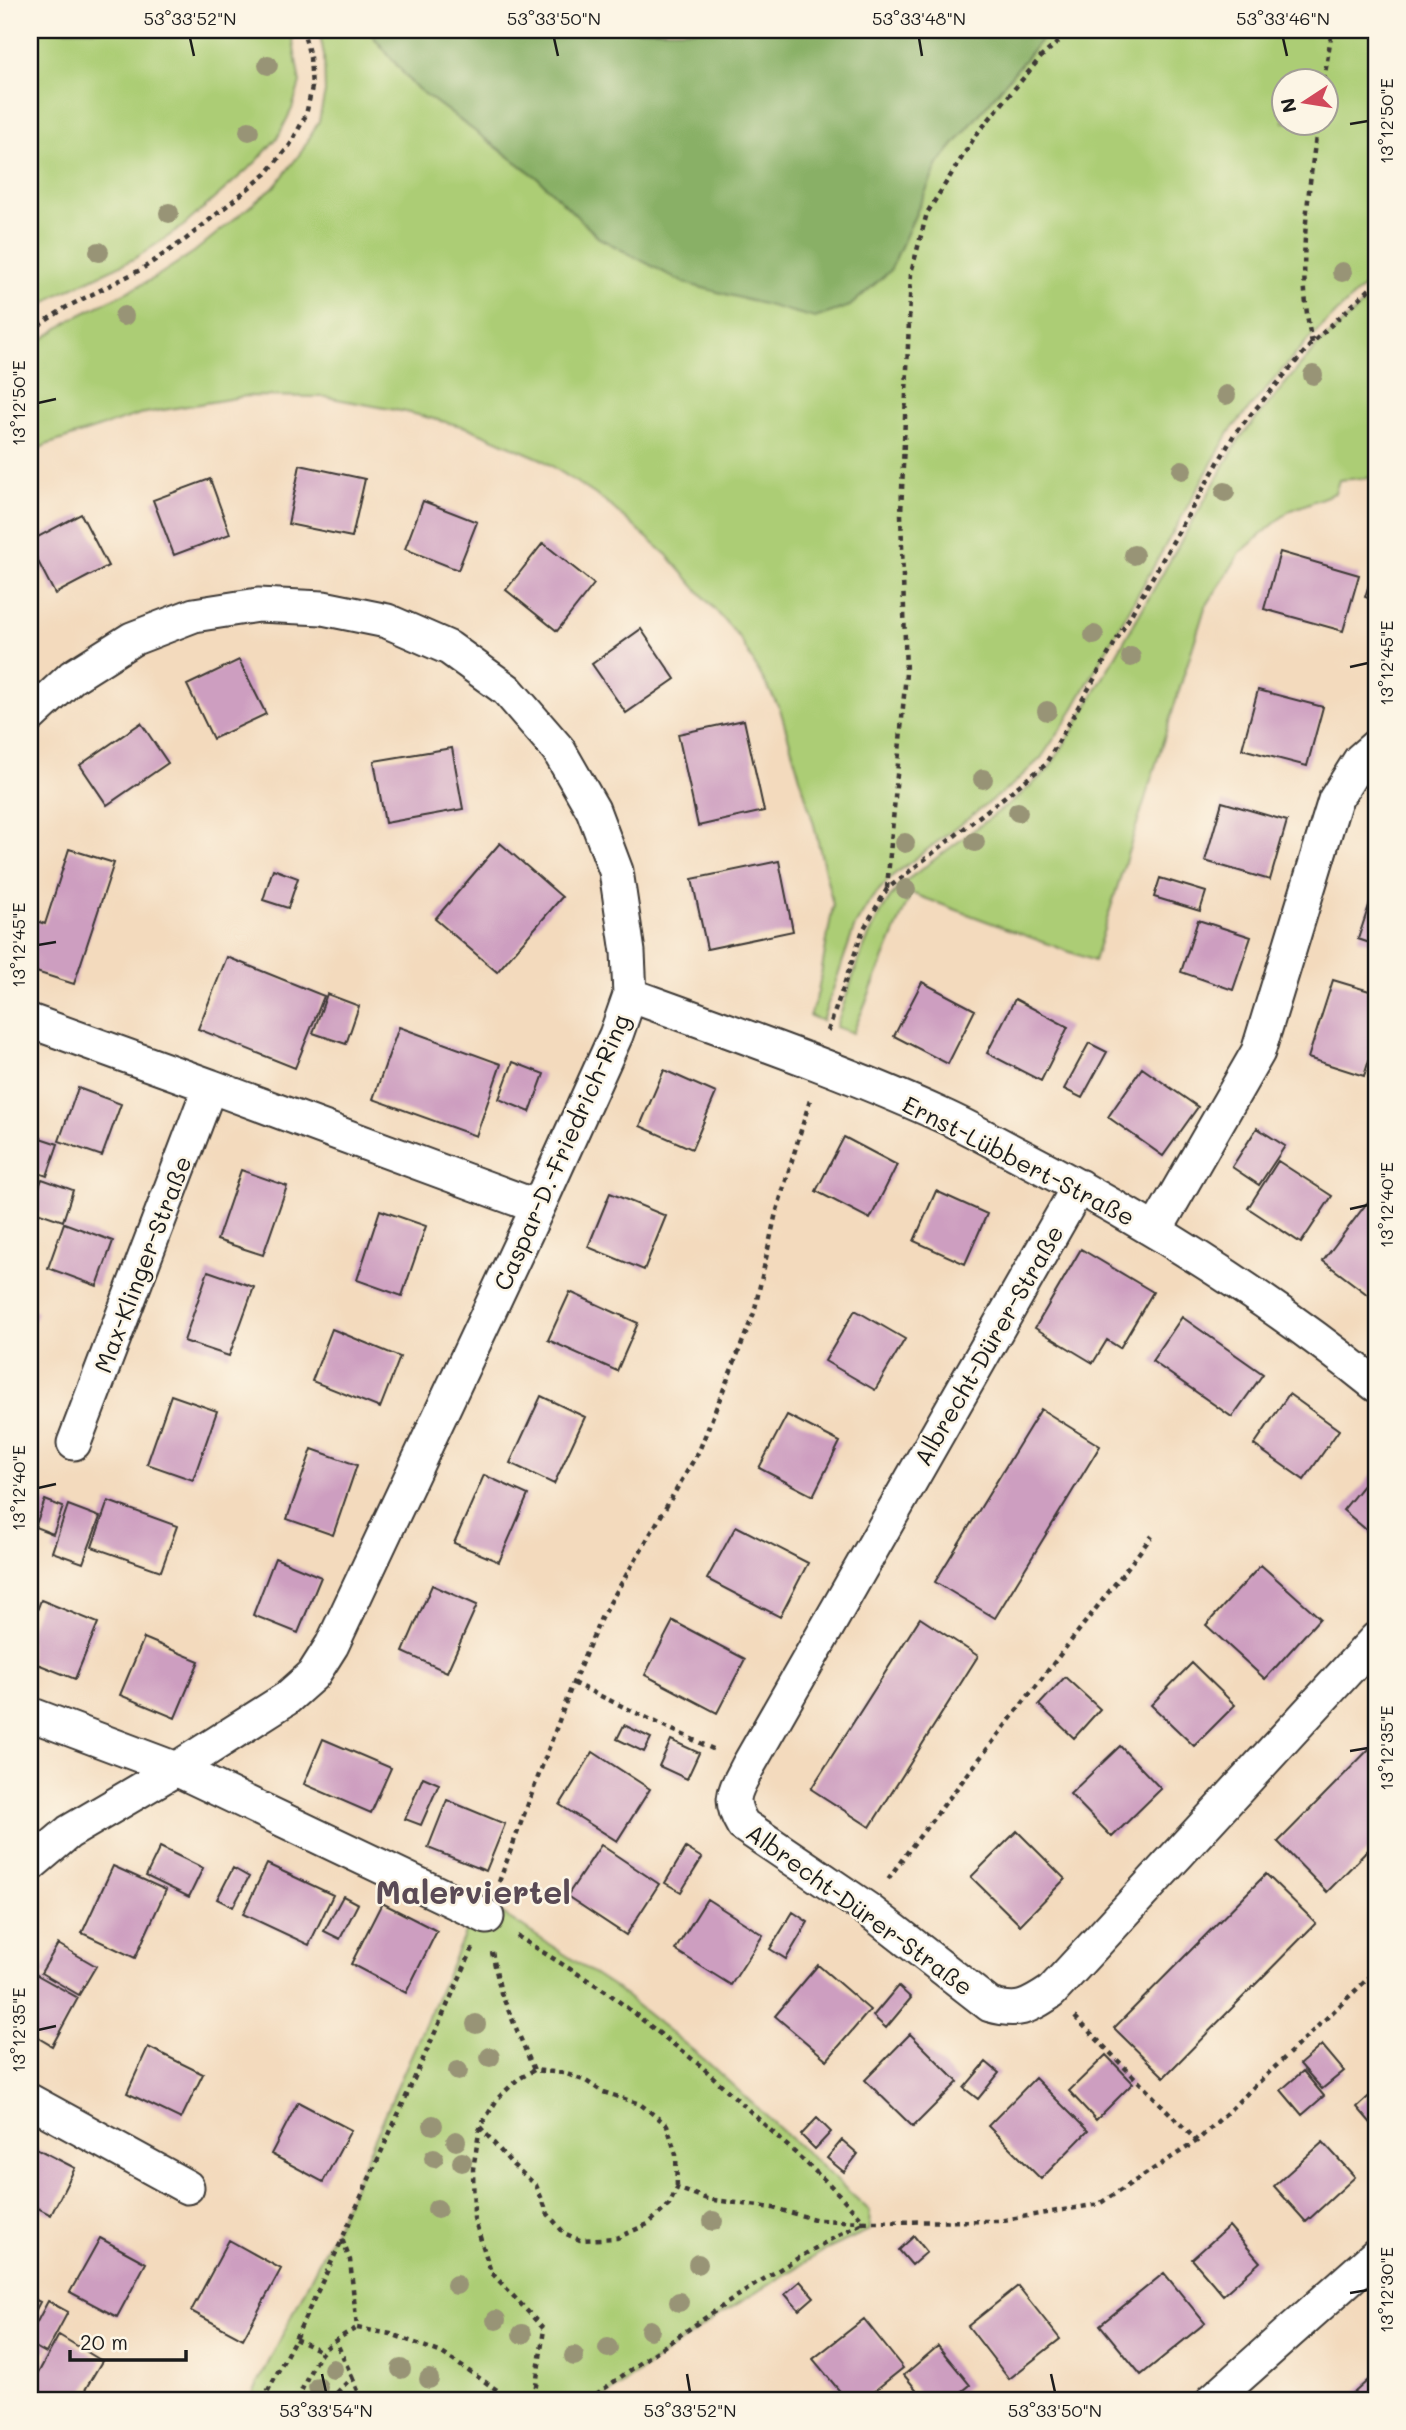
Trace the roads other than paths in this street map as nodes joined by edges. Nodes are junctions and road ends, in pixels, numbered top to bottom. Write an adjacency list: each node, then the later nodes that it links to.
1 (30, 716): 3 (street, Caspar-D.-Friedrich-Ring)
2 (1376, 746): 8 (street)
3 (630, 995): 6 (street, Ernst-Lübbert-Straße); 7 (street, Caspar-D.-Friedrich-Ring)
4 (30, 1021): 5 (street)
5 (210, 1086): 7 (street); 10 (street, Max-Klinger-Straße)
6 (1079, 1186): 8 (street, Ernst-Lübbert-Straße); 11 (street, Albrecht-Dürer-Straße)
7 (538, 1207): 13 (street, Caspar-D.-Friedrich-Ring)
8 (1155, 1231): 9 (street, Ernst-Lübbert-Straße)
9 (1376, 1385)
10 (74, 1443)
11 (1376, 1639)
12 (30, 1714): 13 (street)
13 (176, 1769): 14 (street, Caspar-D.-Friedrich-Ring); 15 (street)
14 (30, 1865)
15 (487, 1917)
16 (30, 2101): 17 (street)
17 (187, 2188)
18 (1376, 2255): 19 (street)
19 (1213, 2400)

